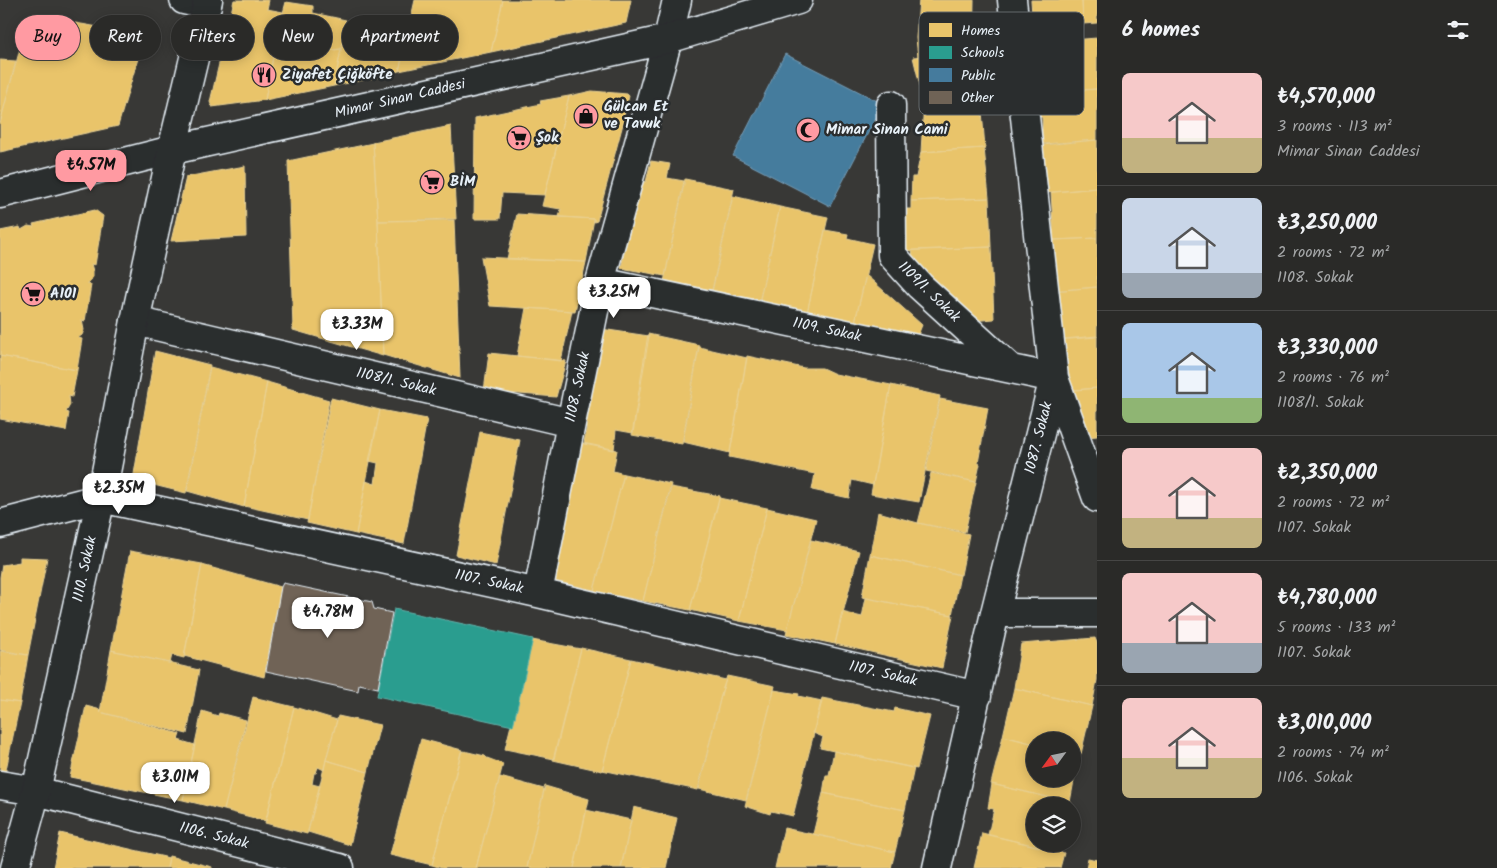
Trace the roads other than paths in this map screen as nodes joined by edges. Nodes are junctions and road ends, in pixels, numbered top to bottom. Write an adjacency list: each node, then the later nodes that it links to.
1 (677, 0): 4 (street, 1108. Sokak)
2 (798, 0): 4 (street, Mimar Sinan Caddesi)
3 (200, 2): 7 (street, 1110. Sokak)
4 (668, 39): 7 (street, Mimar Sinan Caddesi); 9 (street, 1108. Sokak)
5 (891, 105): 11 (street, 1109/1. Sokak)
6 (1025, 115): 12 (street, 1087. Sokak)
7 (172, 150): 8 (street, Mimar Sinan Caddesi); 10 (street, 1110. Sokak)
8 (0, 194)
9 (600, 282): 11 (street, 1109. Sokak); 13 (street, 1108. Sokak)
10 (134, 321): 13 (street, 1108/1. Sokak); 14 (street, 1110. Sokak)
11 (1011, 369): 12 (street, 1109. Sokak)
12 (1054, 378): 15 (street); 18 (street, 1087. Sokak)
13 (571, 423): 17 (street, 1108. Sokak)
14 (101, 498): 16 (street, 1107. Sokak); 17 (street, 1107. Sokak); 22 (street, 1110. Sokak)
15 (1097, 498)
16 (0, 524)
17 (538, 593): 20 (street, 1107. Sokak)
18 (995, 613): 19 (street); 20 (street, 1087. Sokak)
19 (1097, 613)
20 (977, 696): 25 (street, 1087. Sokak)
21 (0, 785): 22 (street, 1106. Sokak)
22 (36, 791): 23 (street, 1110. Sokak); 24 (street, 1106. Sokak)
23 (15, 868)
24 (340, 868)
25 (937, 868)

